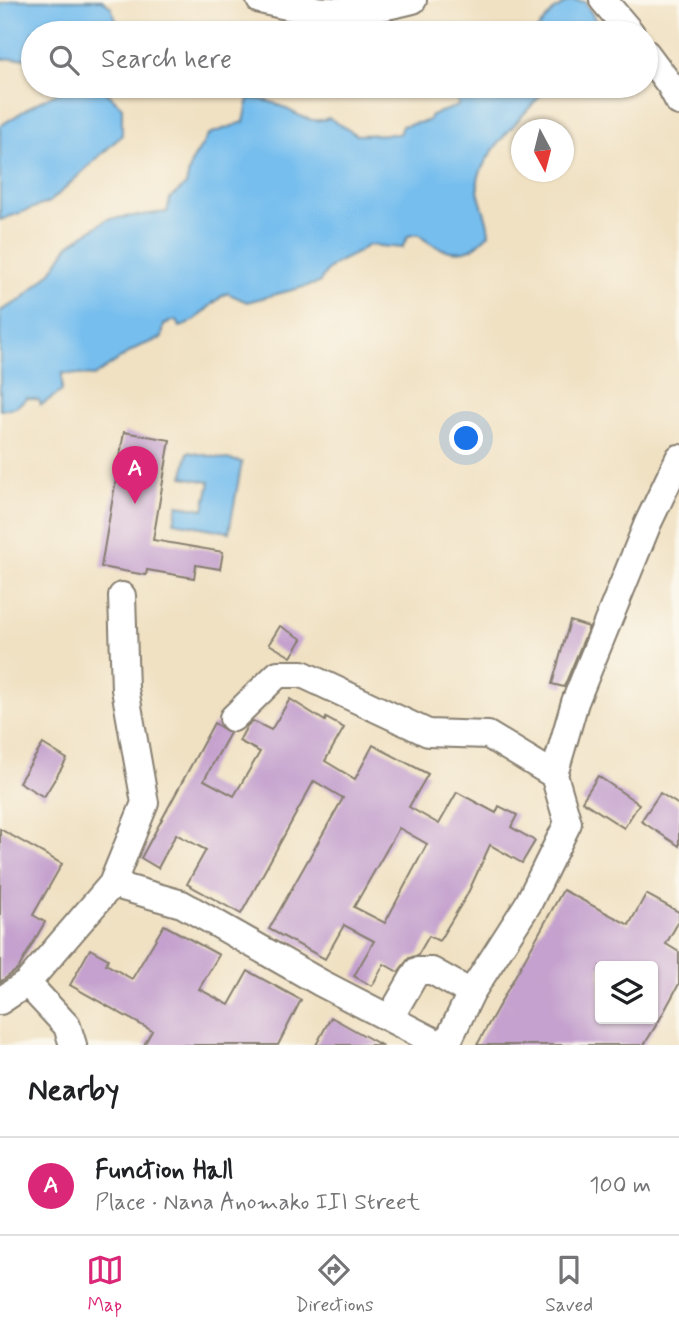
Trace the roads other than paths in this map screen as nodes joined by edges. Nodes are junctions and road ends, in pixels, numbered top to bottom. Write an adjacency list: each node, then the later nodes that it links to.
1 (260, 0): 2 (street)
2 (412, 0)
3 (603, 0): 4 (street)
4 (621, 21)
5 (658, 69): 6 (street)
6 (679, 102)
7 (679, 458): 10 (street)
8 (122, 596): 11 (street)
9 (233, 719): 10 (street)
10 (554, 775): 13 (street)
11 (112, 884): 12 (street); 15 (street)
12 (27, 983): 14 (street); 16 (street)
13 (471, 993): 15 (street); 17 (street)
14 (0, 1001)
15 (391, 1016): 17 (street)
16 (73, 1045)
17 (443, 1045)

